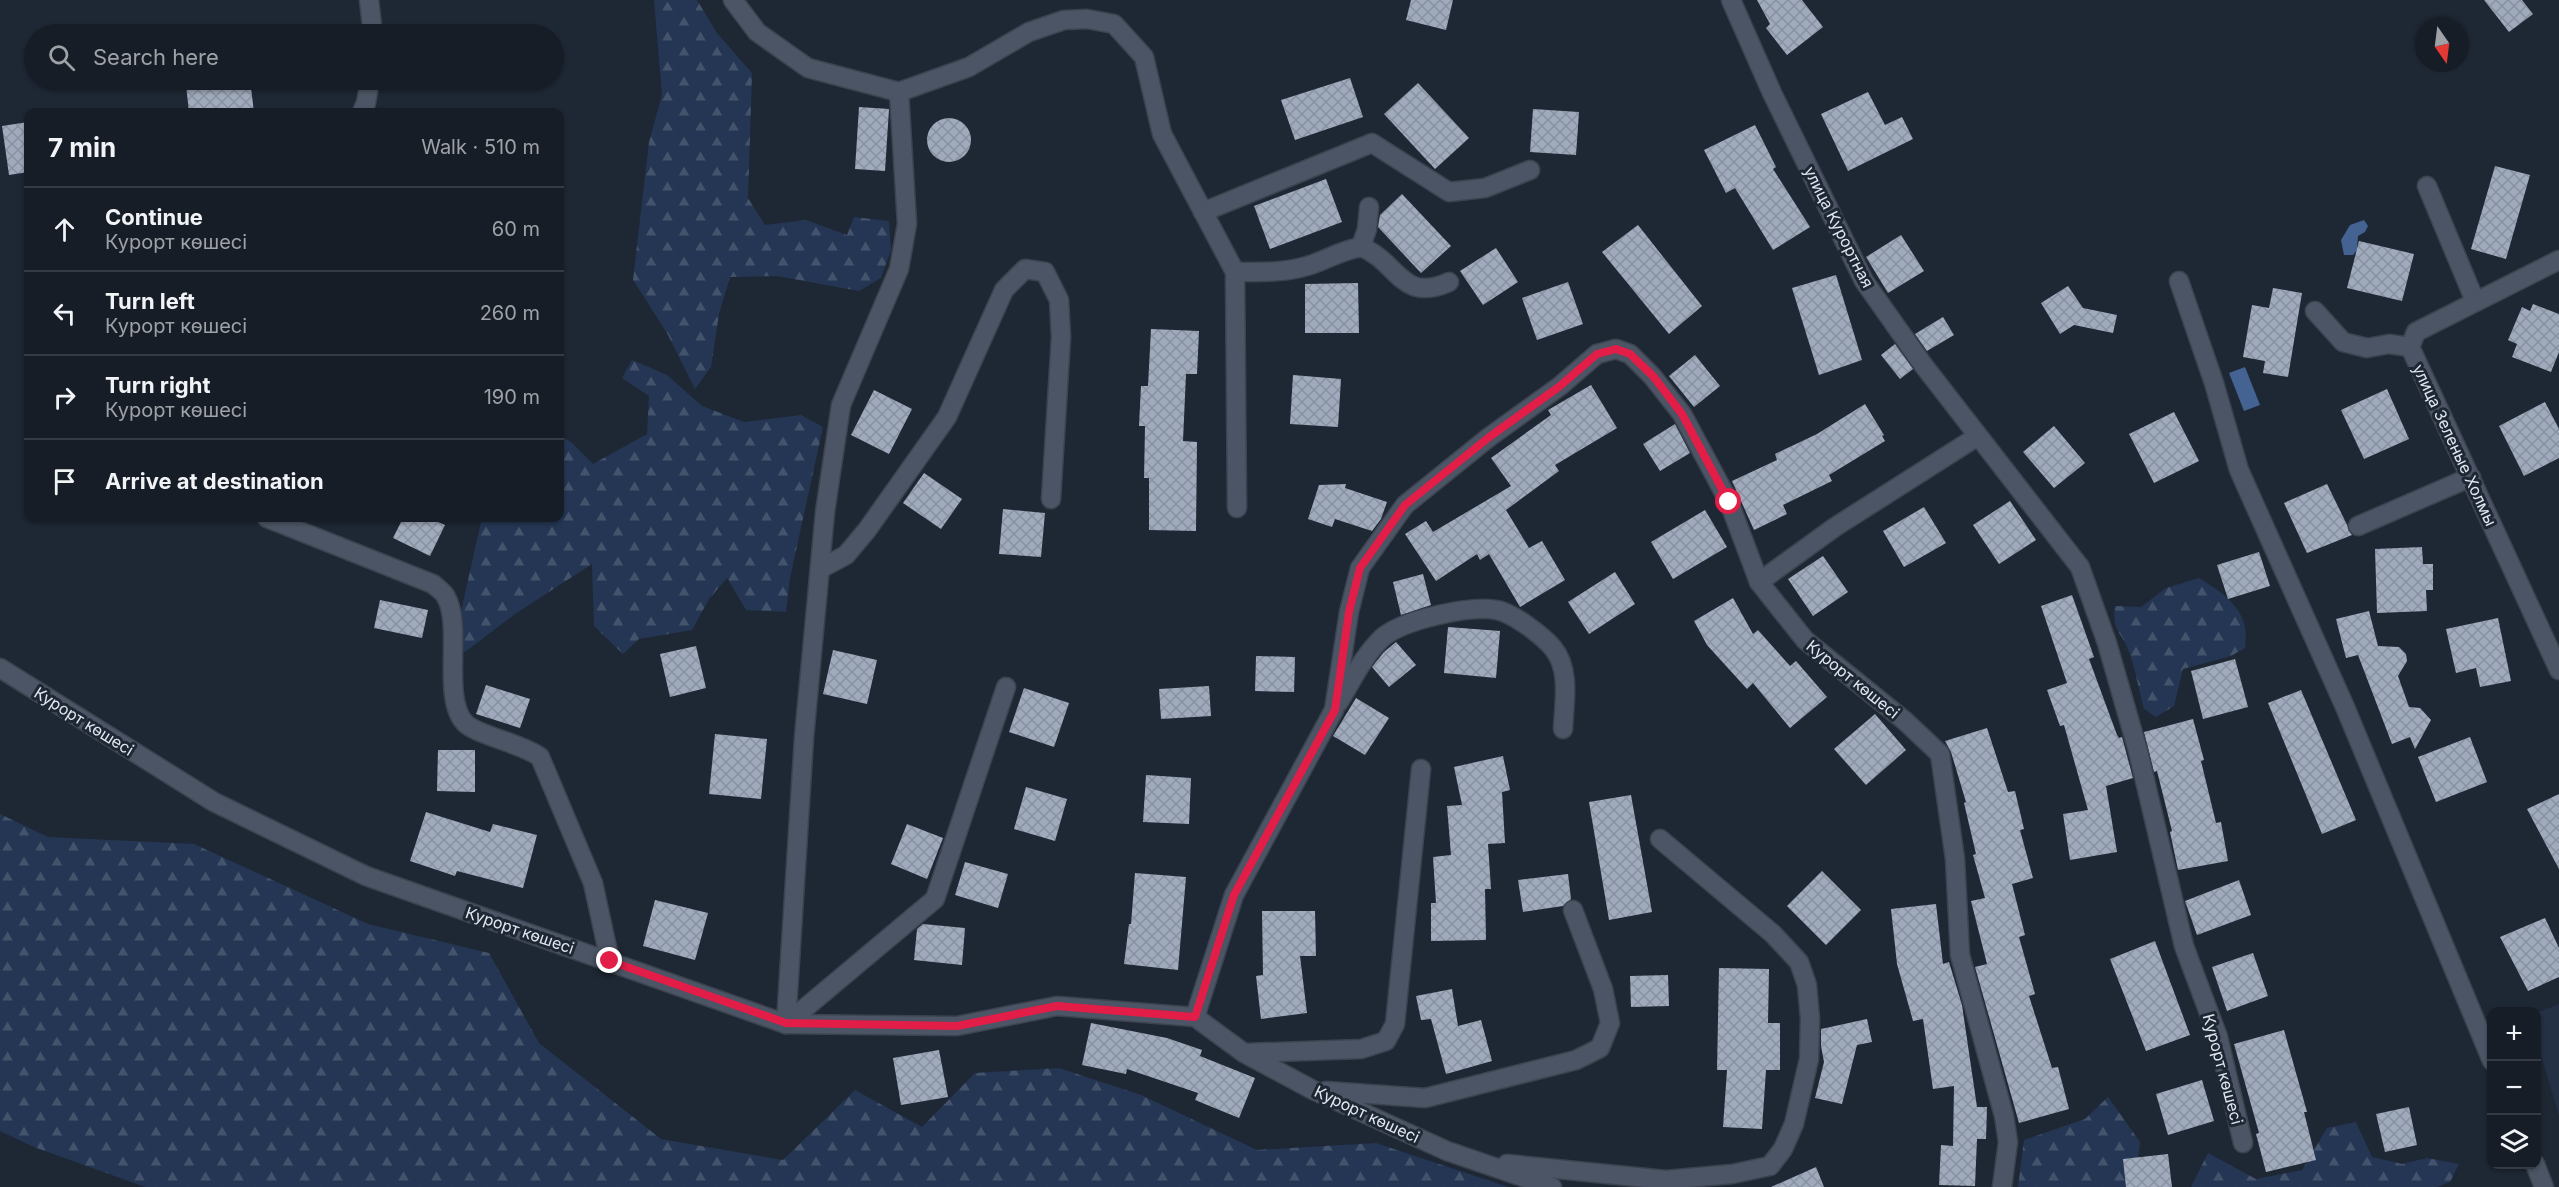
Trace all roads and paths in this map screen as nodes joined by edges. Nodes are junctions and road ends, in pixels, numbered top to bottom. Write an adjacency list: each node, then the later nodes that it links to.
1 (369, 0): 4 (street)
2 (733, 0): 6 (street)
3 (1731, 0): 20 (street, улица Курортная)
4 (372, 24)
5 (368, 90): 7 (street)
6 (899, 92): 11 (street); 26 (street)
7 (364, 108)
8 (1530, 170): 11 (street)
9 (2427, 186): 17 (street)
10 (1369, 207): 12 (street)
11 (1203, 212): 14 (street)
12 (1361, 247): 14 (street); 16 (street)
13 (2559, 260): 17 (street, улица Зеленые Холмы)
14 (1235, 272): 23 (street)
15 (2179, 280): 39 (street)
16 (1449, 282)
17 (2475, 300): 19 (street, улица Зеленые Холмы)
18 (2315, 311): 19 (street)
19 (2410, 347): 21 (street, улица Зеленые Холмы)
20 (1978, 436): 27 (street); 42 (street, Курорт көшесі)
21 (2471, 477): 25 (street); 29 (street, улица Зеленые Холмы)
22 (1051, 499): 26 (street)
23 (1237, 508)
24 (277, 522): 36 (street)
25 (2358, 526)
26 (820, 569): 38 (street)
27 (1759, 582): 31 (street, Курорт көшесі); 46 (street, Курорт көшесі)
28 (0, 668): 36 (street, Курорт көшесі)
29 (2559, 670)
30 (1006, 687): 38 (street)
31 (1335, 710): 32 (street); 37 (street, Курорт көшесі)
32 (1563, 729)
33 (1421, 769): 40 (street)
34 (1660, 839): 43 (street)
35 (1573, 910): 41 (street)
36 (610, 961): 38 (street, Курорт көшесі)
37 (1195, 1017): 38 (street, Курорт көшесі); 40 (street, Курорт көшесі)
38 (786, 1023)
39 (2487, 1049)
40 (1244, 1053): 41 (street, Курорт көшесі)
41 (1313, 1090): 43 (street, Курорт көшесі)
42 (2243, 1143)
43 (1479, 1161): 45 (street, Курорт көшесі)
44 (2537, 1169): 47 (street)
45 (1552, 1187)
46 (2002, 1187)
47 (2544, 1187)

